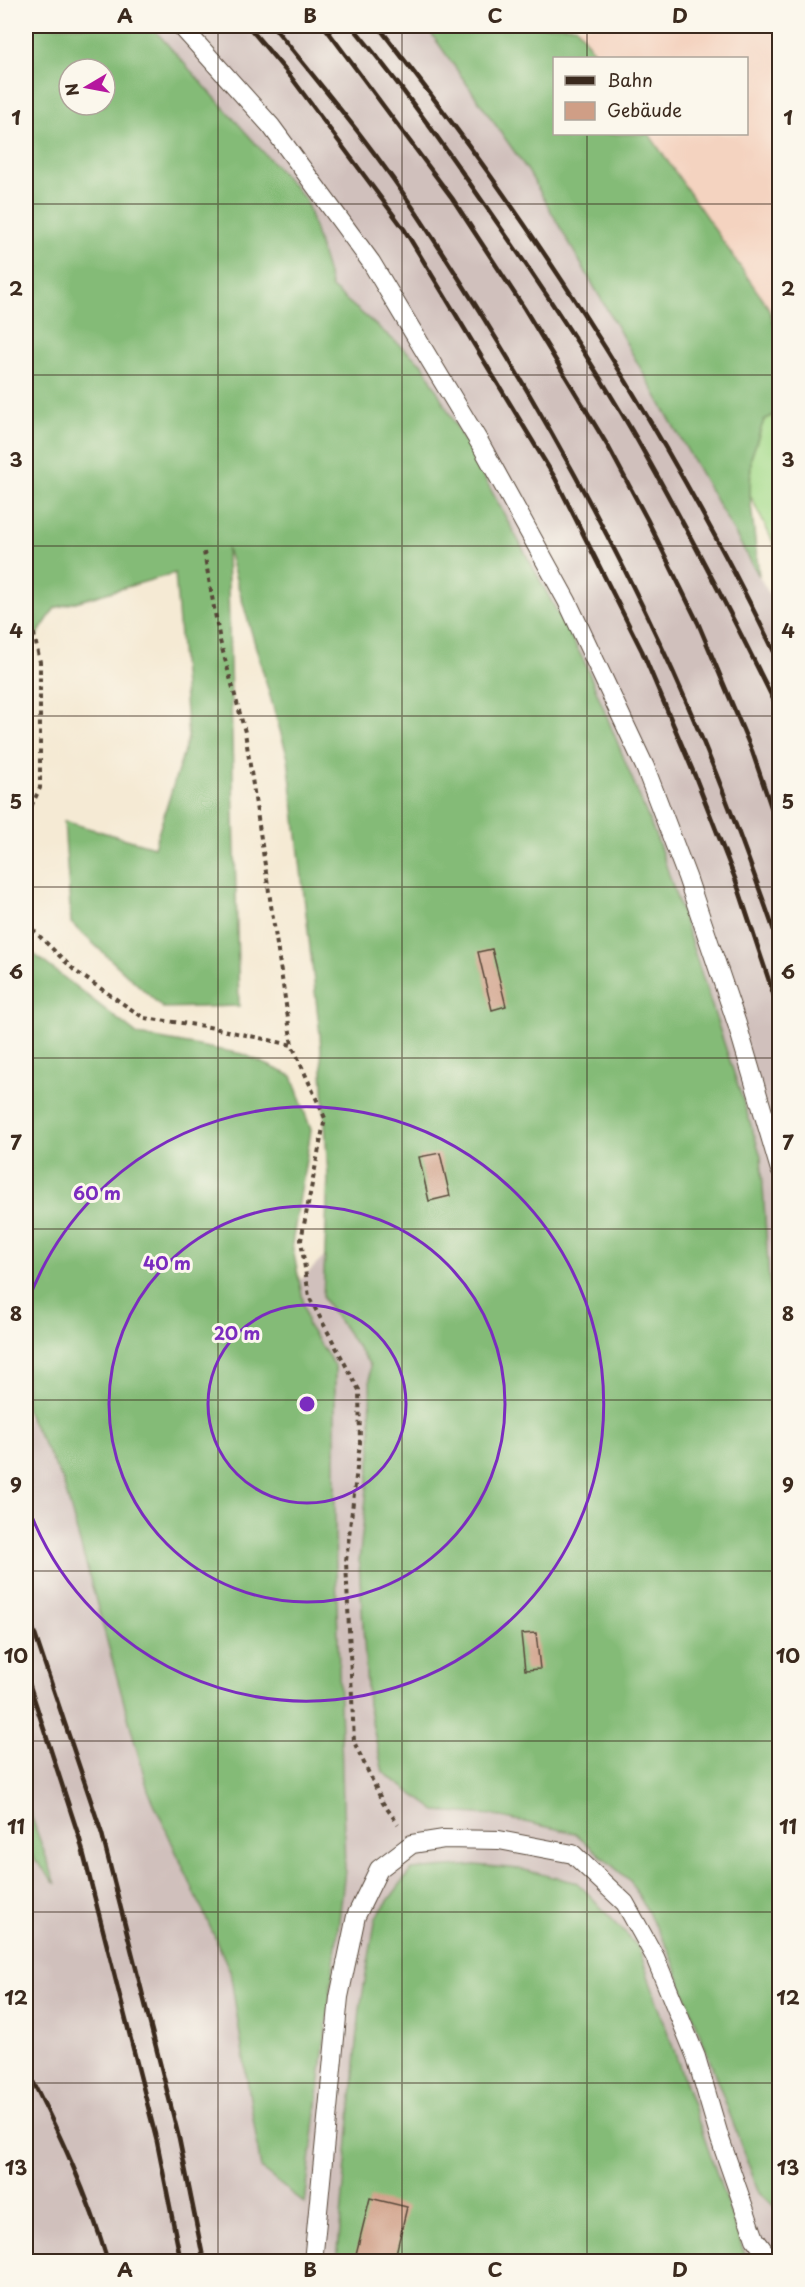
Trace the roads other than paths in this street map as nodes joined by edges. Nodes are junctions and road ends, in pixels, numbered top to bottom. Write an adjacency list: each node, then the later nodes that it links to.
1 (181, 26): 2 (lane)
2 (780, 1170)
3 (314, 2262): 4 (lane)
4 (772, 2262)

